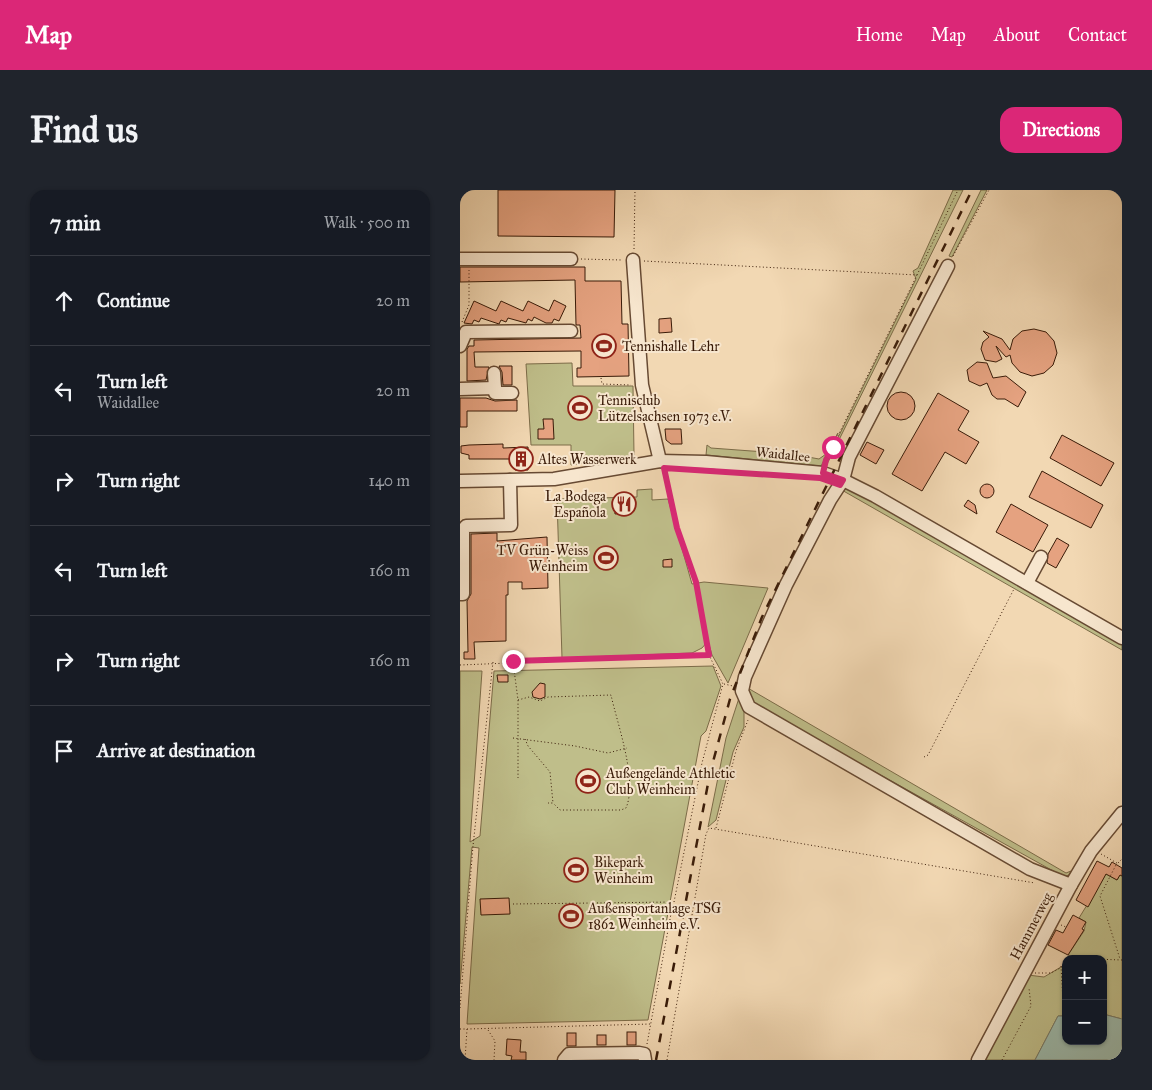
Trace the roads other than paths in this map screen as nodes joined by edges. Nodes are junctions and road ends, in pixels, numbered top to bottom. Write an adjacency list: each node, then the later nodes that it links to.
1 (464, 259): 2 (street)
2 (571, 259)
3 (633, 260): 11 (street)
4 (948, 266): 13 (street)
5 (571, 330): 6 (street)
6 (460, 346)
7 (494, 373): 8 (street)
8 (495, 388): 9 (street); 10 (street)
9 (460, 389)
10 (512, 393)
11 (662, 464): 12 (street, Waidallee); 13 (street, Waidallee)
12 (510, 480): 14 (street, Waidallee); 17 (street)
13 (843, 480): 16 (street, Waidallee); 20 (street)
14 (460, 481)
15 (1041, 557): 16 (street)
16 (1021, 585): 18 (street, Waidallee)
17 (460, 594)
18 (1122, 638)
19 (1122, 814): 20 (street, Hammerweg)
20 (1070, 885): 23 (street, Hammerweg)
21 (645, 1057): 22 (street)
22 (564, 1060)
23 (978, 1060)

